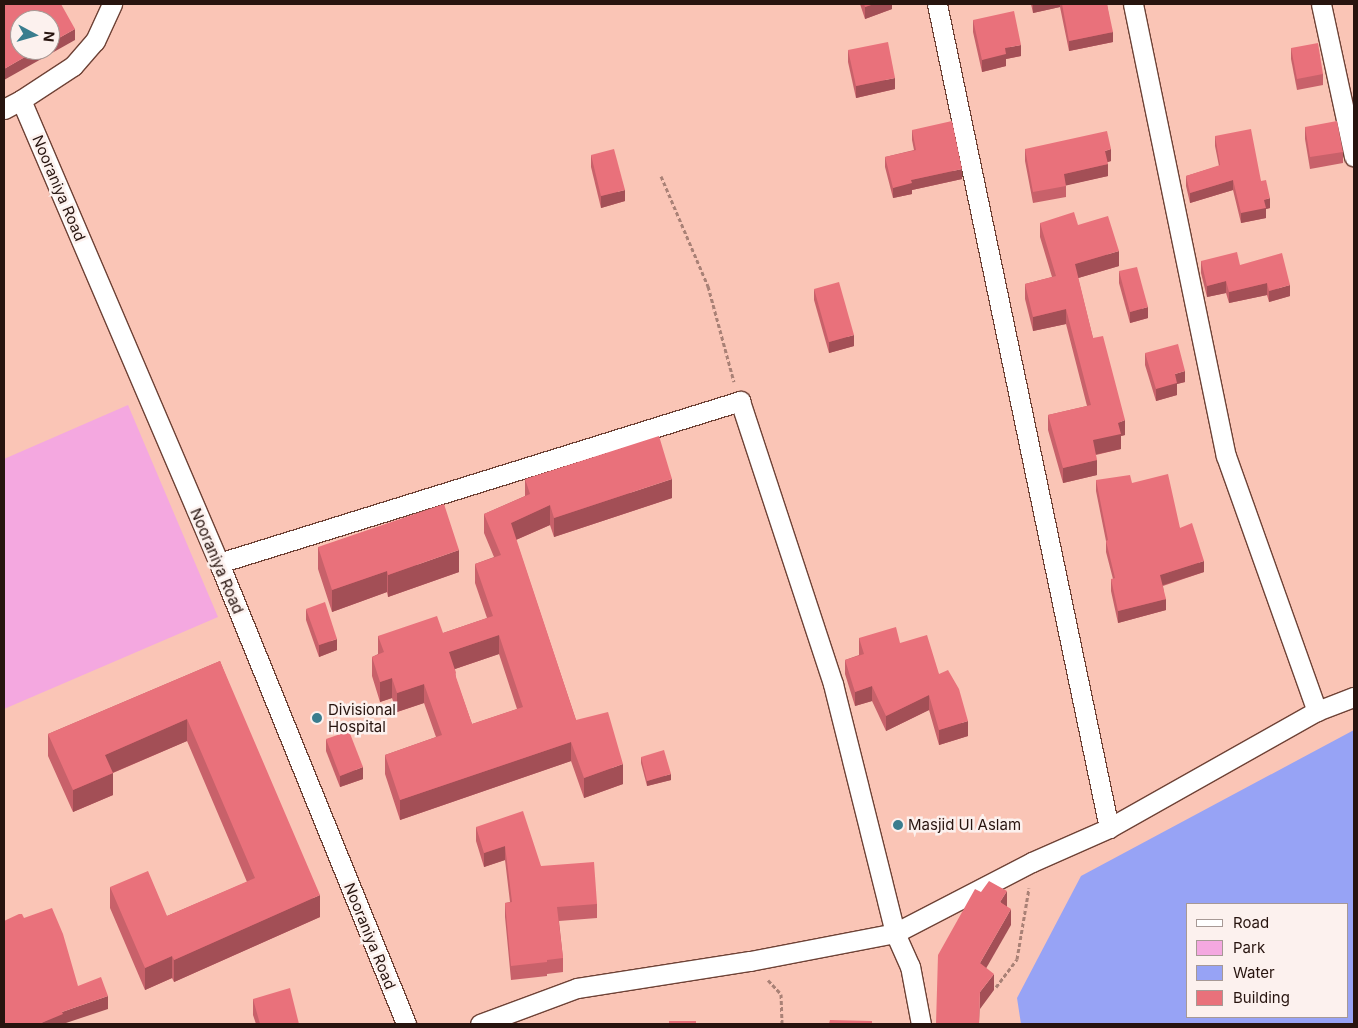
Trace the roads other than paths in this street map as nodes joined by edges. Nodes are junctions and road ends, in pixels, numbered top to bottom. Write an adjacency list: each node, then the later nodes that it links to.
1 (112, 4): 5 (street)
2 (937, 4): 11 (street)
3 (1133, 4): 10 (street)
4 (1321, 4): 7 (street)
5 (21, 100): 6 (street); 8 (street, Nooraniya Road)
6 (4, 108)
7 (1354, 156)
8 (219, 563): 12 (street); 13 (street, Nooraniya Road)
9 (1354, 698): 10 (street)
10 (1317, 711): 11 (street)
11 (1108, 828): 12 (street)
12 (895, 933): 14 (street); 15 (street)
13 (406, 1024)
14 (480, 1024)
15 (921, 1024)

